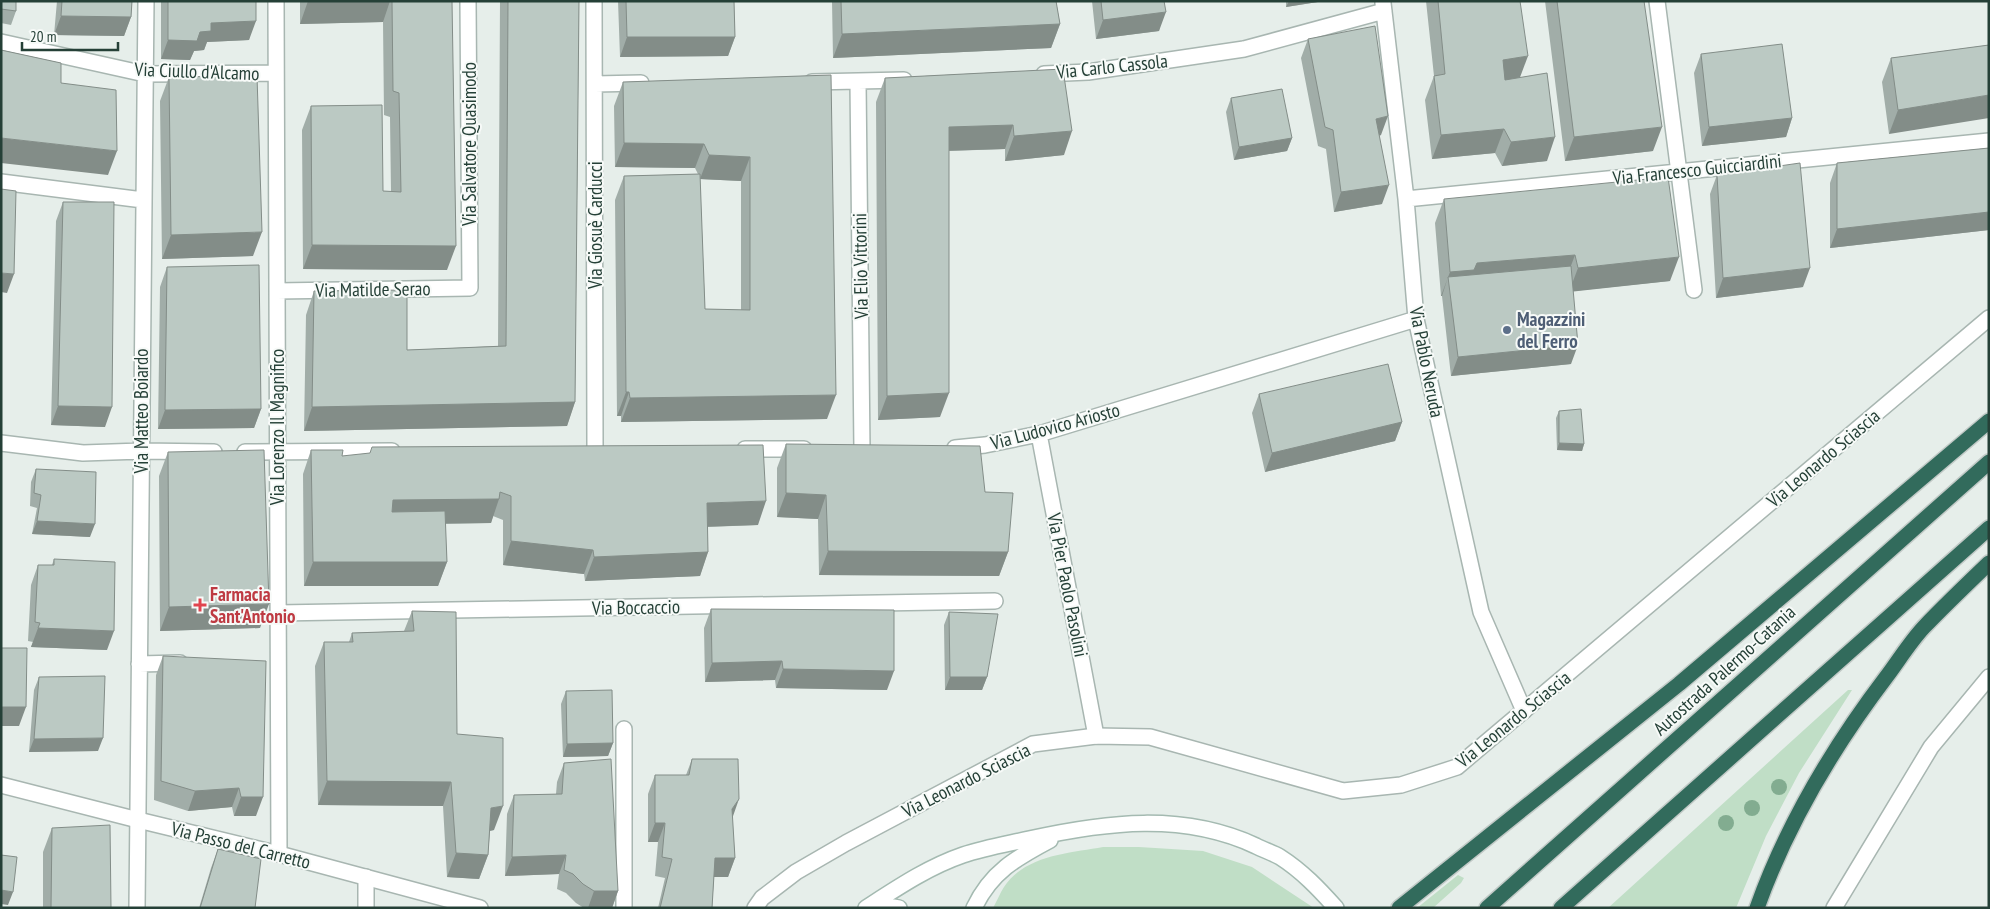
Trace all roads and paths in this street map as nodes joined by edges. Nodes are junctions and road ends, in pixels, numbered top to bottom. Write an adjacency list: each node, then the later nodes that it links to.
1 (146, 1): 8 (street, Via Matteo Boiardo)
2 (276, 1): 9 (street, Via Lorenzo Il Magnifico)
3 (468, 1): 21 (street, Via Salvatore Quasimodo)
4 (594, 1): 15 (street, Via Giosuè Carducci)
5 (1657, 1): 17 (street)
6 (1383, 6): 10 (street, Via Carlo Cassola); 19 (street, Via Pablo Neruda)
7 (1, 42): 8 (street, Via Ciullo d'Alcamo)
8 (145, 74): 9 (street, Via Ciullo d'Alcamo); 20 (street, Via Matteo Boiardo)
9 (276, 74): 23 (street, Via Lorenzo Il Magnifico)
10 (1030, 74)
11 (916, 79): 13 (street)
12 (800, 82): 13 (street)
13 (858, 82): 32 (street, Via Elio Vittorini)
14 (653, 83): 15 (street)
15 (595, 84): 29 (street, Via Giosuè Carducci)
16 (1989, 141): 17 (street, Via Francesco Guicciardini)
17 (1680, 170): 19 (street, Via Francesco Guicciardini); 22 (street)
18 (1, 182): 20 (street)
19 (1406, 199): 25 (street, Via Pablo Neruda)
20 (144, 200): 34 (street, Via Matteo Boiardo)
21 (470, 288): 23 (street, Via Matilde Serao)
22 (1694, 290)
23 (277, 291): 36 (street, Via Lorenzo Il Magnifico)
24 (1989, 318): 45 (street, Via Leonardo Sciascia)
25 (1416, 319): 27 (street, Via Ludovico Ariosto); 45 (street, Via Pablo Neruda)
26 (1989, 421): 62 (highway)
27 (1039, 434): 33 (street, Via Ludovico Ariosto); 47 (street, Via Pier Paolo Pasolini)
28 (1, 443): 34 (street)
29 (576, 448)
30 (734, 449): 31 (street)
31 (822, 449)
32 (881, 449)
33 (936, 449)
34 (141, 451): 36 (street); 43 (street, Via Matteo Boiardo)
35 (406, 451): 36 (street)
36 (276, 452): 41 (street, Via Lorenzo Il Magnifico)
37 (1989, 462): 63 (highway, Autostrada Palermo-Catania)
38 (1989, 528): 64 (highway)
39 (1989, 563): 65 (highway)
40 (995, 601): 41 (street, Via Boccaccio)
41 (278, 613): 51 (street, Via Lorenzo Il Magnifico)
42 (199, 662): 43 (street)
43 (139, 664): 49 (street, Via Matteo Boiardo)
44 (1989, 677): 66 (street)
45 (1524, 712): 47 (street, Via Leonardo Sciascia)
46 (624, 729): 56 (street)
47 (1096, 736): 57 (street, Via Leonardo Sciascia)
48 (1, 785): 49 (street, Via Passo del Carretto)
49 (138, 820): 51 (street, Via Passo del Carretto); 53 (street, Via Matteo Boiardo)
50 (1074, 829): 58 (street); 60 (street); 61 (street)
51 (279, 854): 52 (street, Via Passo del Carretto)
52 (366, 877): 54 (street); 55 (street, Via Passo del Carretto)
53 (136, 908)
54 (366, 908)
55 (480, 908)
56 (624, 908)
57 (755, 908)
58 (867, 908): 59 (street)
59 (899, 908)
60 (974, 908)
61 (1336, 908)
62 (1399, 908)
63 (1486, 908)
64 (1561, 908)
65 (1757, 908)
66 (1834, 908)

